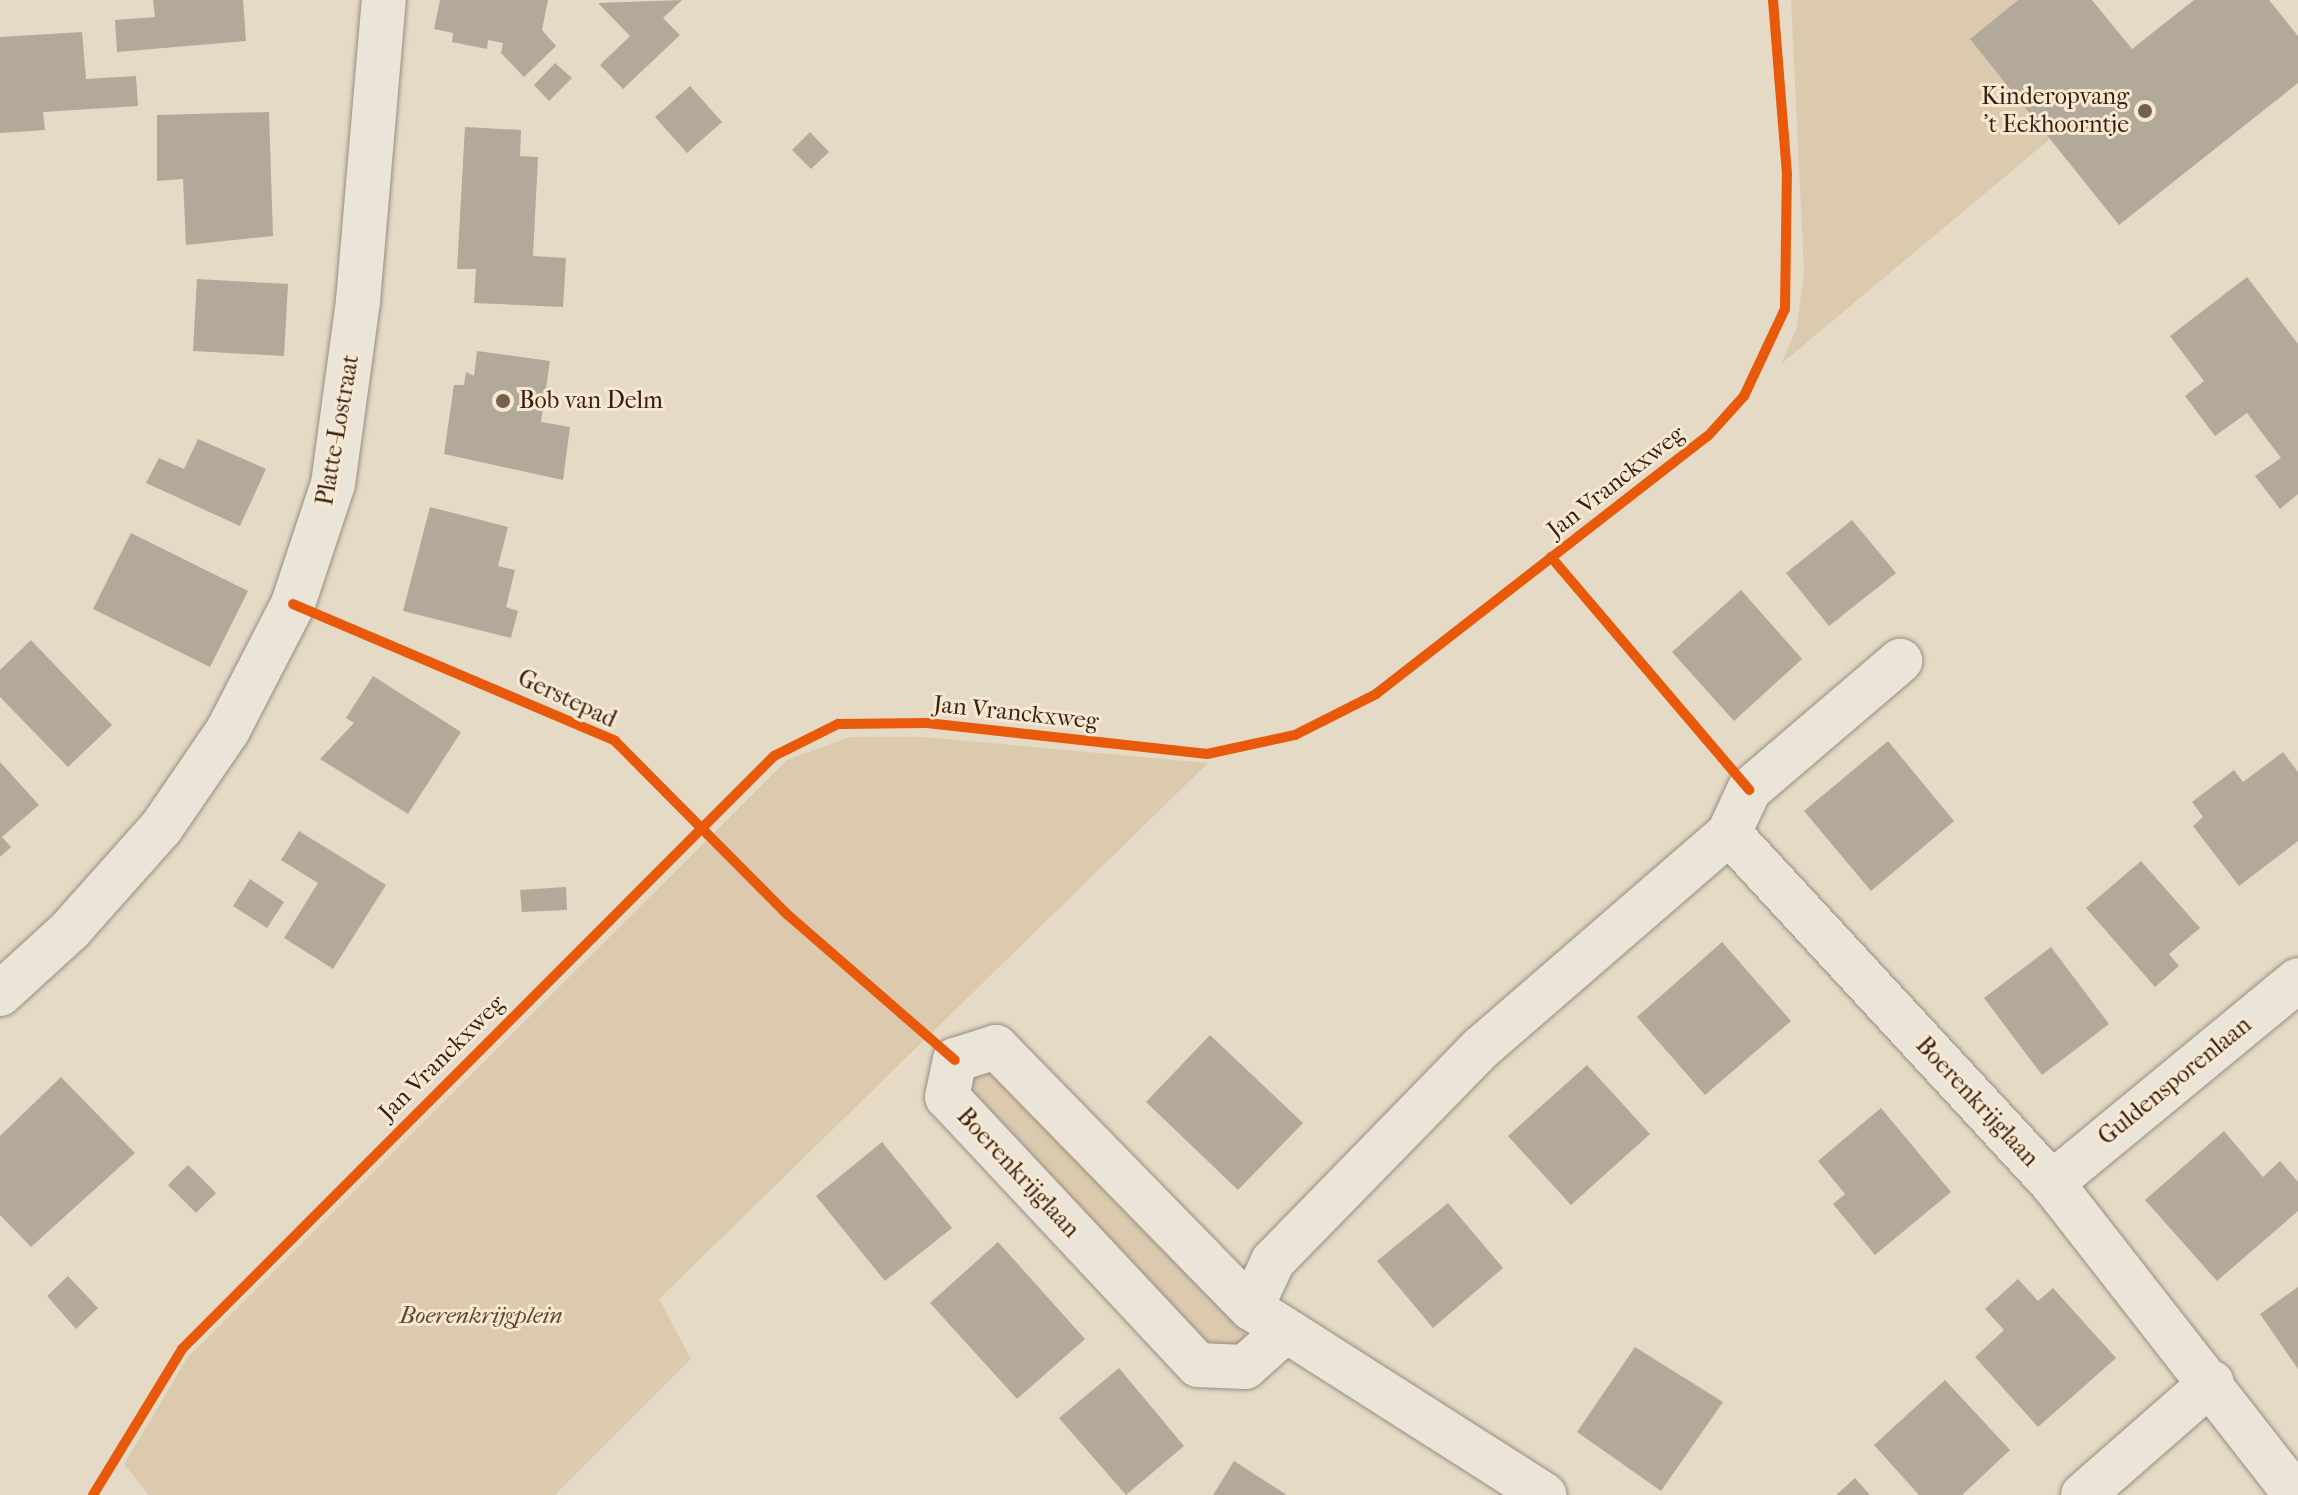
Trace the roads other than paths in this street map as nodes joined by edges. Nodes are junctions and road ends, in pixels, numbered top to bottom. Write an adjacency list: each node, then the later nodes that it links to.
1 (384, 0): 5 (street, Platte-Lostraat)
2 (1900, 661): 3 (street, Boerenkrijglaan)
3 (1729, 833): 6 (street, Boerenkrijglaan); 7 (street, Boerenkrijglaan)
4 (2298, 980): 6 (street, Guldensporenlaan)
5 (0, 994)
6 (2052, 1183): 10 (street, Boerenkrijglaan)
7 (1273, 1261): 8 (street, Boerenkrijglaan); 9 (street, Boerenkrijglaan)
8 (1220, 1276): 9 (street, Boerenkrijglaan); 9 (street, Boerenkrijglaan)
9 (1267, 1321): 11 (street, Boerenkrijglaan)
10 (2212, 1382): 12 (street); 13 (street, Boerenkrijglaan)
11 (1544, 1495)
12 (2083, 1495)
13 (2296, 1495)

